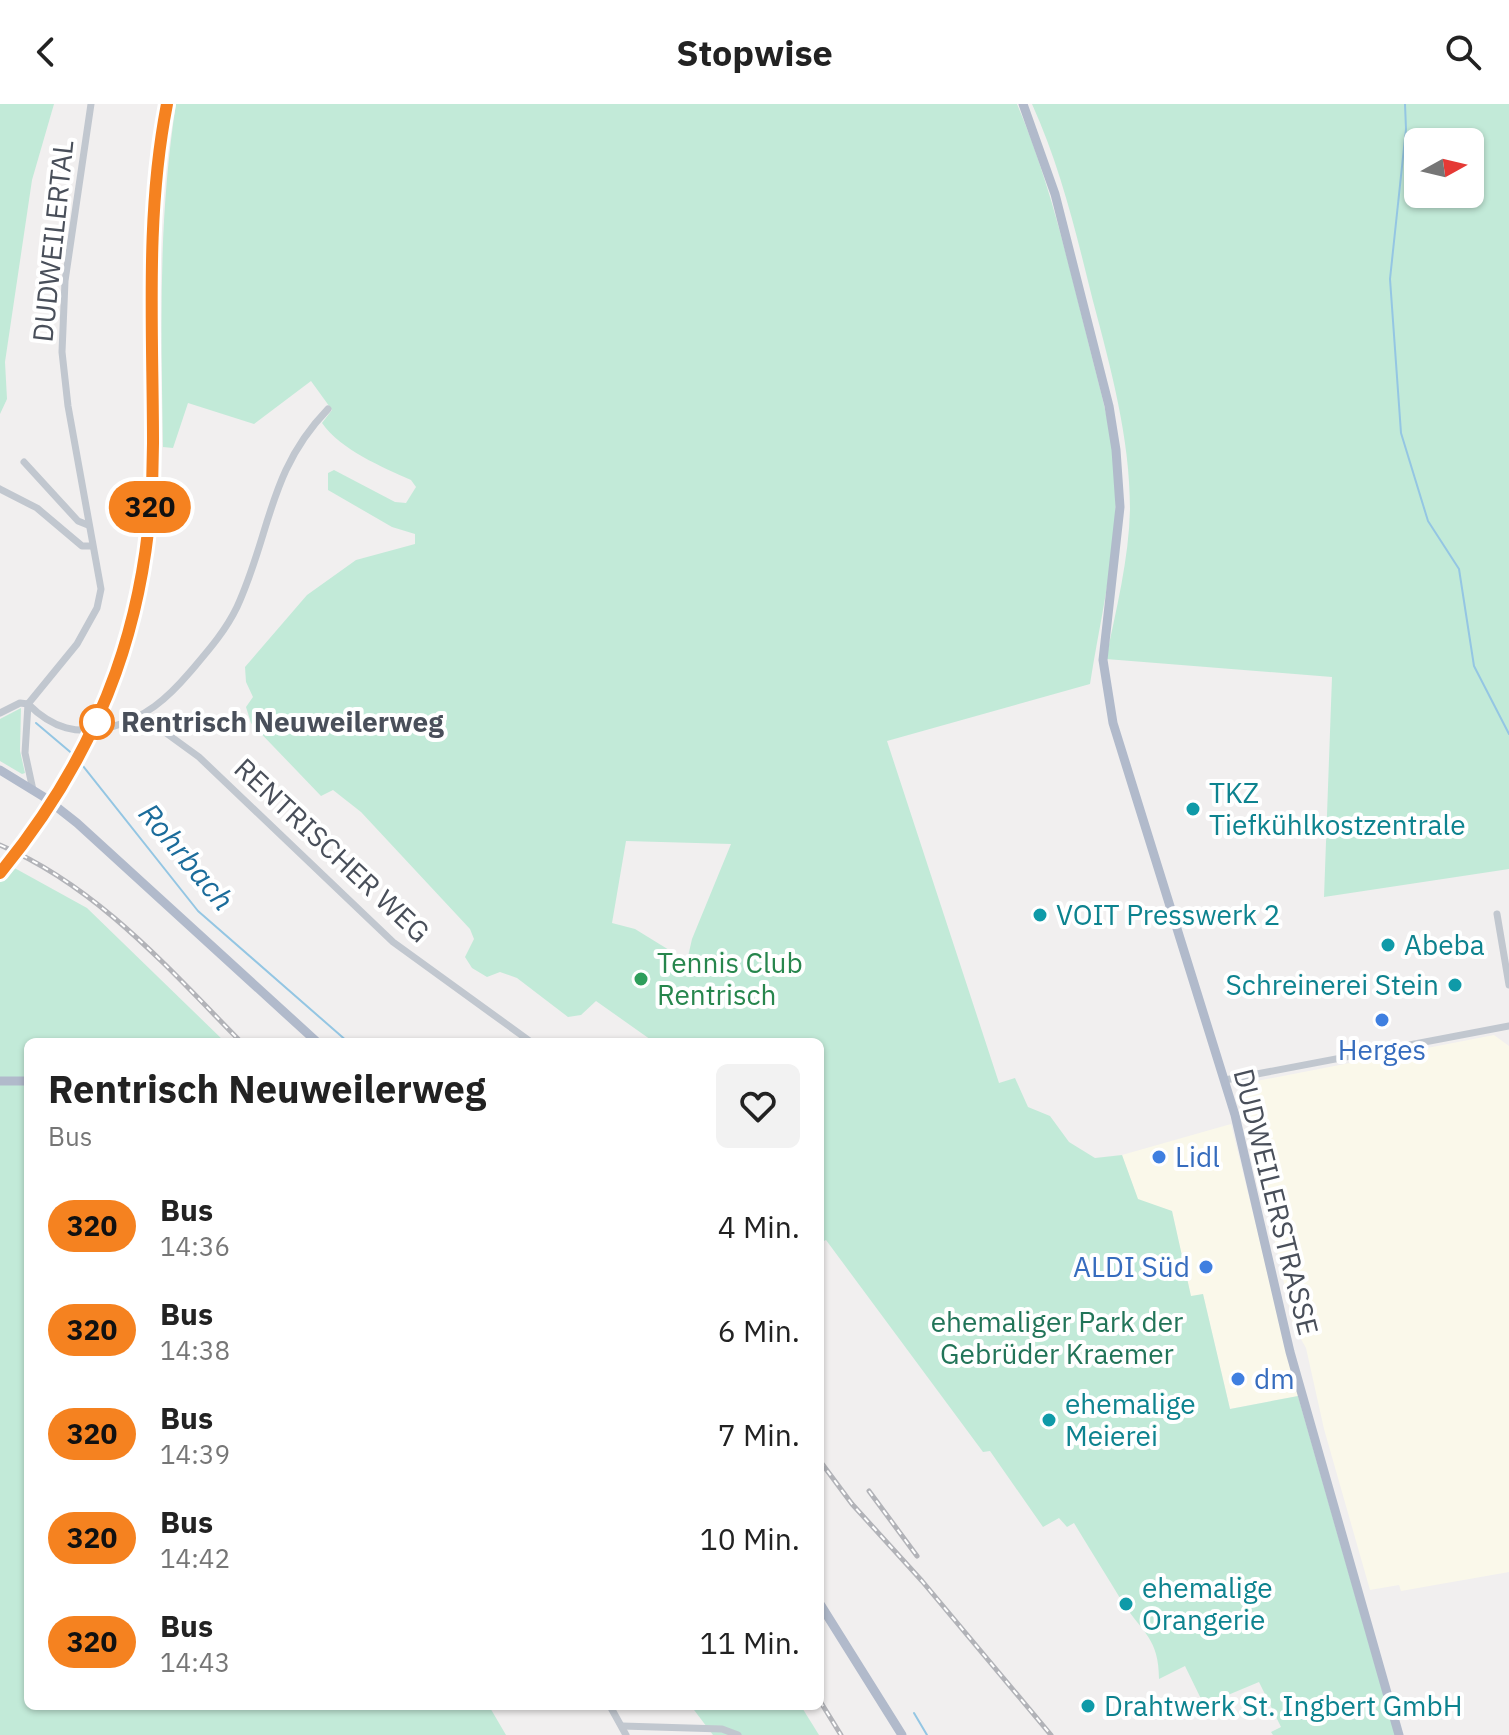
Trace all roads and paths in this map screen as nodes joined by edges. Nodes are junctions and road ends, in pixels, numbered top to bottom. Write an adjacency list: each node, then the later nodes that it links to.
1 (91, 104): 7 (street, DUDWEILERTAL)
2 (167, 104): 14 (main road, bridge)
3 (1023, 104): 20 (main road, DUDWEILERSTRASSE)
4 (328, 409): 11 (street)
5 (24, 462): 7 (street)
6 (0, 489): 8 (street)
7 (88, 525): 8 (street, DUDWEILERTAL)
8 (92, 546): 9 (street, DUDWEILERTAL)
9 (28, 704): 10 (street); 11 (street); 13 (street)
10 (0, 713)
11 (144, 717): 19 (street, RENTRISCHER WEG)
12 (0, 770): 13 (main road)
13 (33, 790): 18 (main road)
14 (1, 872)
15 (1497, 914): 16 (street)
16 (1509, 985)
17 (1509, 1026): 20 (street)
18 (313, 1038)
19 (525, 1038)
20 (1225, 1080): 29 (main road, DUDWEILERSTRASSE)
21 (0, 1081): 22 (main road)
22 (24, 1081)
23 (824, 1610): 28 (main road)
24 (612, 1710): 25 (street)
25 (622, 1726): 26 (street); 27 (street)
26 (626, 1735)
27 (738, 1735)
28 (902, 1735)
29 (1399, 1735)

